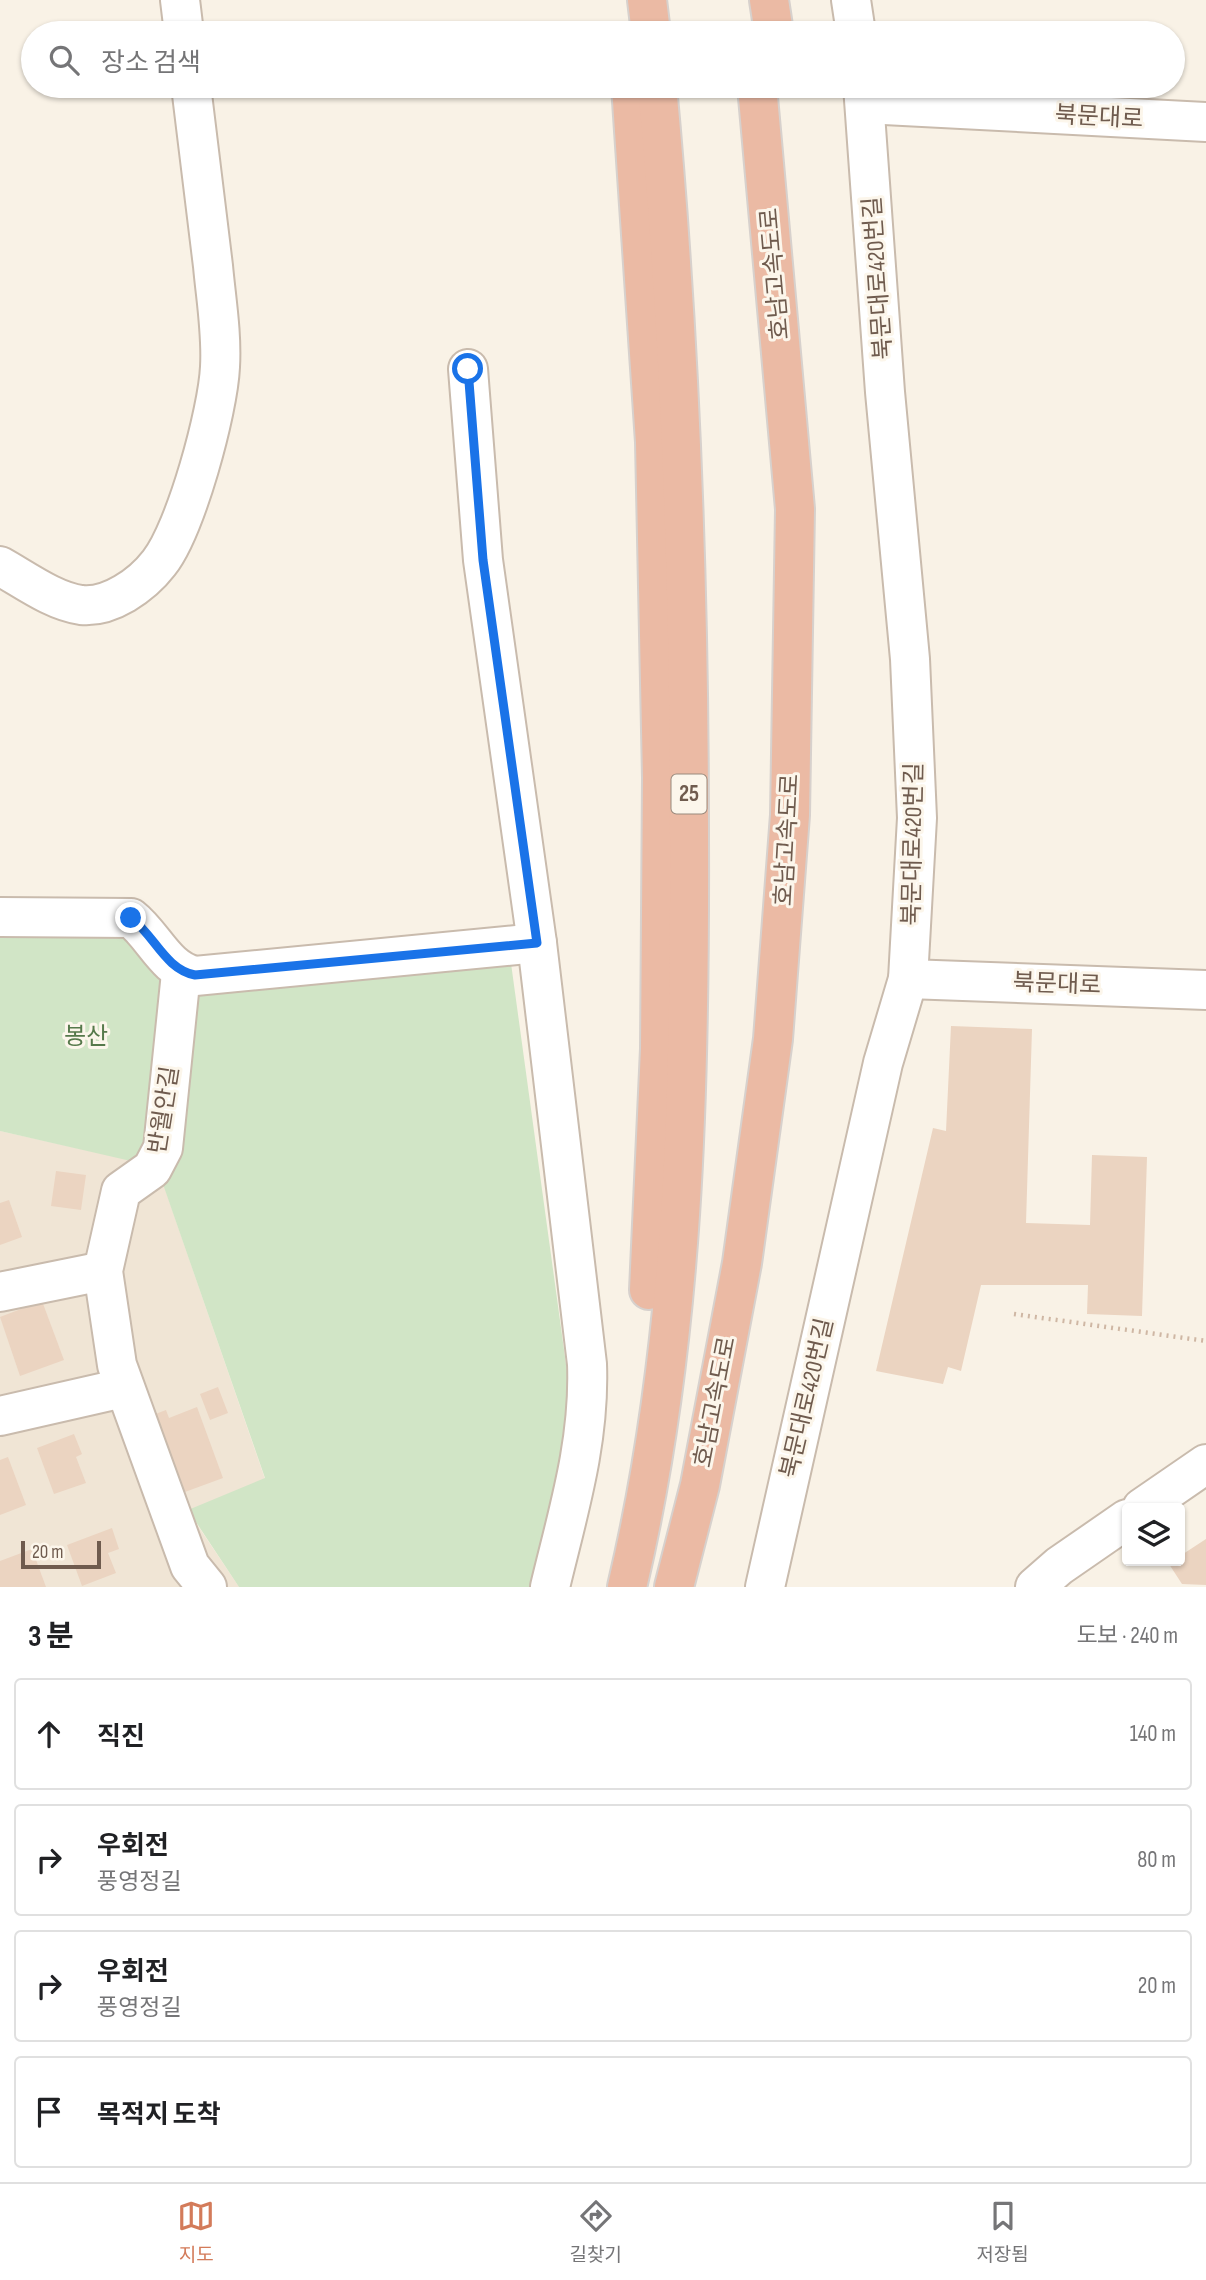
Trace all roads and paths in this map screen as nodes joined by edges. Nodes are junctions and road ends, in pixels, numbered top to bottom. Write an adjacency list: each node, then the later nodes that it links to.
1 (180, 0): 7 (street)
2 (622, 0): 8 (highway)
3 (647, 0): 9 (highway)
4 (745, 0): 10 (highway)
5 (769, 0): 11 (highway)
6 (851, 0): 12 (street)
7 (183, 21)
8 (625, 21)
9 (650, 21)
10 (748, 21)
11 (772, 21)
12 (854, 21)
13 (192, 98): 23 (street)
14 (632, 98): 36 (highway)
15 (658, 98): 36 (highway, 호남고속도로 / 25)
16 (758, 98): 22 (highway, 호남고속도로)
17 (783, 98): 22 (highway)
18 (864, 98): 27 (street, 북문대로420번길)
19 (902, 98): 20 (street, 북문대로)
20 (1206, 122)
21 (468, 369): 25 (street)
22 (796, 509): 42 (highway, 호남고속도로)
23 (0, 566)
24 (0, 917): 26 (street)
25 (537, 943): 26 (street); 40 (street)
26 (181, 973): 29 (street, 반월안길)
27 (908, 978): 28 (street, 북문대로); 43 (street, 북문대로420번길)
28 (1206, 990)
29 (103, 1271): 30 (street); 33 (street, 반월안길)
30 (0, 1292)
31 (1014, 1314): 32 (path)
32 (1206, 1340)
33 (123, 1388): 34 (street); 39 (street, 반월안길)
34 (0, 1416)
35 (1206, 1464): 37 (street)
36 (647, 1501): 41 (highway, 호남고속도로 / 25)
37 (1149, 1503)
38 (1122, 1522): 44 (street)
39 (207, 1587)
40 (550, 1587)
41 (627, 1587)
42 (674, 1587)
43 (765, 1587)
44 (1035, 1587)

